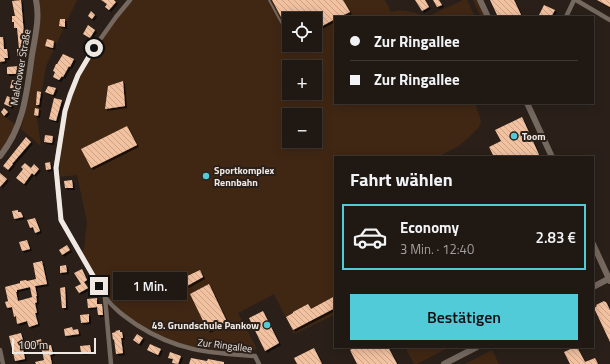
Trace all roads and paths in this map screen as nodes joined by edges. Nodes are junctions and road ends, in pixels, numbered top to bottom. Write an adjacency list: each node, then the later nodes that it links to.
1 (36, 0): 11 (main road, Malchower Straße)
2 (130, 0): 16 (street, Zur Ringallee)
3 (269, 0): 9 (lane)
4 (480, 0): 6 (main road)
5 (575, 0): 7 (street); 8 (street)
6 (488, 16)
7 (567, 16)
8 (610, 20)
9 (282, 24)
10 (527, 104): 12 (main road)
11 (0, 156)
12 (552, 156)
13 (594, 246): 14 (main road)
14 (610, 280): 15 (main road)
15 (594, 287)
16 (105, 297): 20 (street, Zur Ringallee); 21 (street, Zur Ringallee)
17 (475, 348): 22 (main road)
18 (0, 350): 19 (street)
19 (3, 364)
20 (111, 364)
21 (258, 364)
22 (444, 364)

